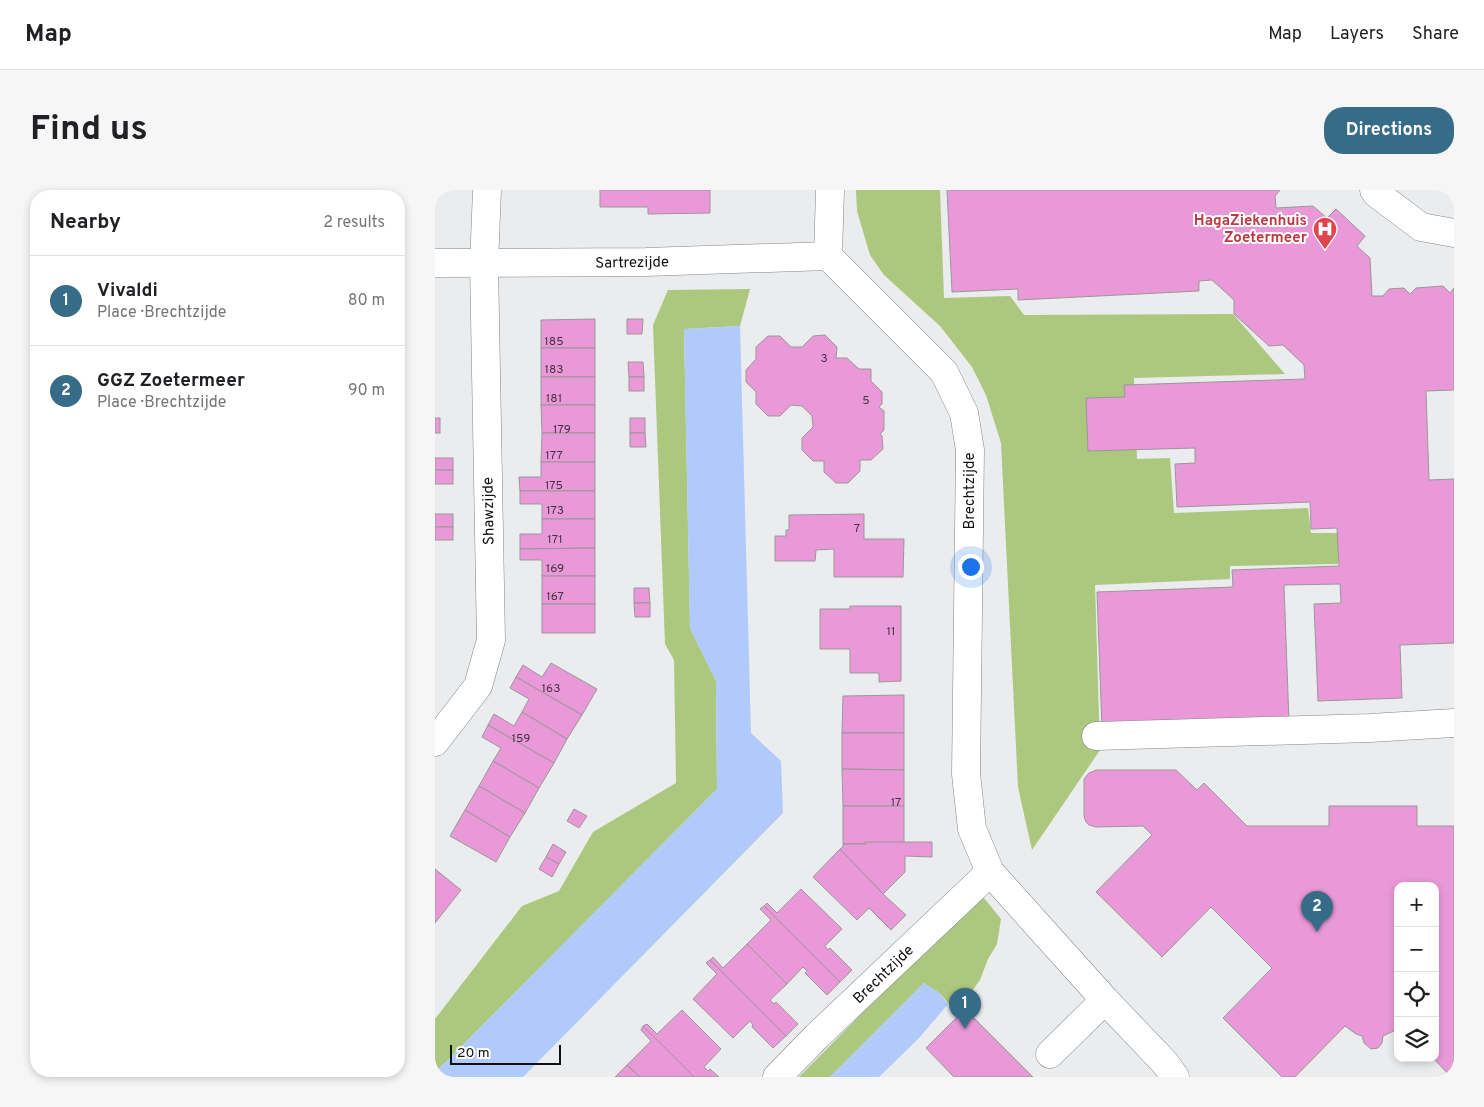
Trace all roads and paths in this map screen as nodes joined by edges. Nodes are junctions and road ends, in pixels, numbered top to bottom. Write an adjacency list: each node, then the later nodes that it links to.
1 (487, 190): 7 (street, Shawzijde)
2 (830, 190): 5 (street)
3 (1374, 190): 4 (street)
4 (1454, 233)
5 (828, 256): 7 (street, Sartrezijde); 11 (street, Brechtzijde)
6 (435, 263): 7 (street, Sartrezijde)
7 (484, 264): 10 (street, Shawzijde)
8 (1454, 723): 9 (street)
9 (1096, 736)
10 (435, 742)
11 (990, 872): 12 (street, Brechtzijde); 15 (street, Brechtzijde)
12 (1105, 1000): 13 (street); 14 (street, Brechtzijde)
13 (1050, 1054)
14 (1163, 1072)
15 (777, 1077)

